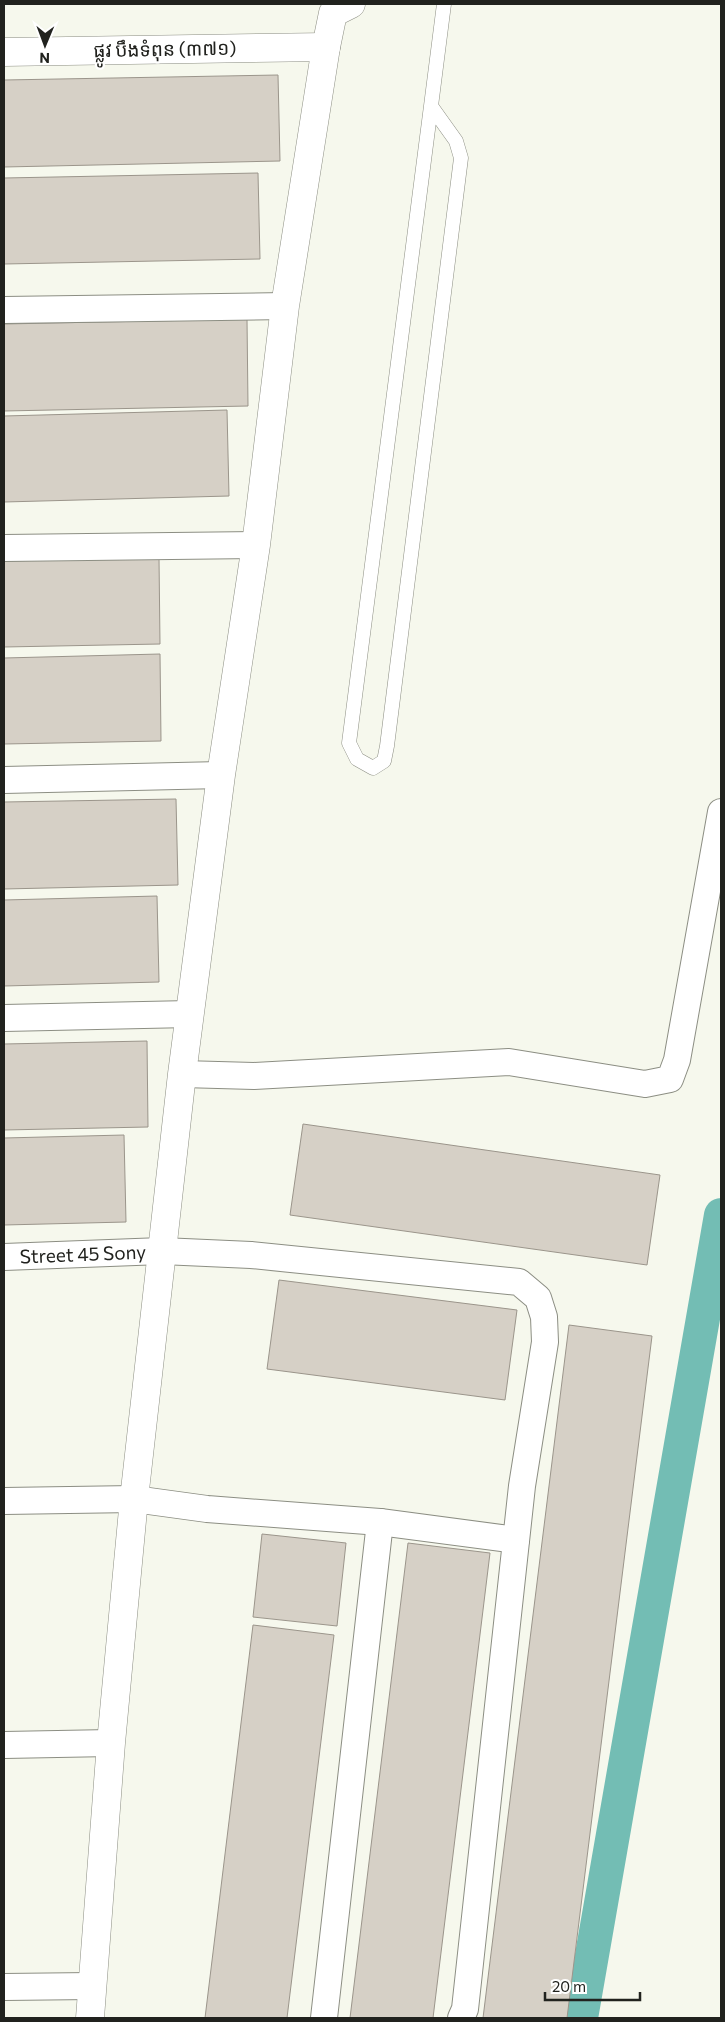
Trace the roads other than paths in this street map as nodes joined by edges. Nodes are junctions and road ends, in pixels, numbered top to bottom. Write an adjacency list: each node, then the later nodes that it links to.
1 (351, 4): 3 (street)
2 (444, 4): 5 (lane)
3 (326, 46): 4 (street, ផ្លូវ បឹងទំពុន (៣៧១)); 6 (street)
4 (4, 52)
5 (430, 106): 5 (lane)
6 (285, 306): 7 (street); 8 (street)
7 (4, 310)
8 (256, 545): 9 (street); 10 (street)
9 (4, 548)
10 (221, 776): 11 (street); 13 (street)
11 (4, 780)
12 (721, 812): 15 (street)
13 (190, 1014): 14 (street); 15 (street)
14 (4, 1018)
15 (182, 1074): 16 (street)
16 (162, 1251): 17 (street, Street 45 Sony); 18 (street); 21 (street, Street 45 Sony)
17 (4, 1257)
18 (134, 1500): 19 (street); 20 (street); 22 (street)
19 (4, 1501)
20 (380, 1522): 21 (street); 27 (street)
21 (516, 1540): 28 (street, Street 45 Sony)
22 (111, 1743): 23 (street); 24 (street)
23 (4, 1745)
24 (91, 1986): 25 (street); 26 (street)
25 (4, 1987)
26 (90, 2018)
27 (324, 2018)
28 (462, 2018)

